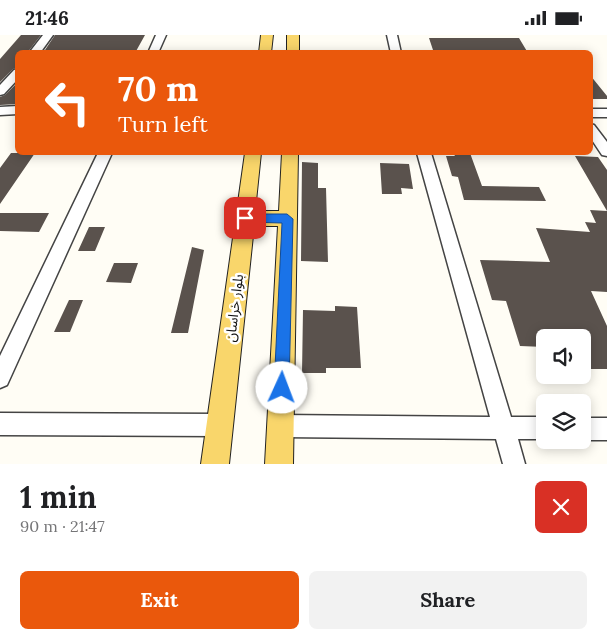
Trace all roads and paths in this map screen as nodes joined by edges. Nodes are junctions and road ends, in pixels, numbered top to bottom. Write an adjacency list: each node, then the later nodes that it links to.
1 (48, 35): 6 (street)
2 (161, 35): 7 (street)
3 (267, 35): 8 (main road)
4 (294, 35): 9 (main road)
5 (392, 35): 10 (street)
6 (36, 50)
7 (154, 50)
8 (265, 50)
9 (293, 50)
10 (395, 50)
11 (15, 74): 12 (street)
12 (0, 92)
13 (0, 111): 14 (street)
14 (15, 111)
15 (593, 113): 16 (street)
16 (607, 113)
17 (593, 132): 18 (street)
18 (607, 152)
19 (105, 155): 25 (street)
20 (253, 155): 23 (main road, بلوار خراسان)
21 (290, 155): 24 (main road)
22 (425, 155): 29 (street)
23 (245, 218): 24 (main road); 27 (main road, بلوار خراسان)
24 (287, 219): 28 (main road)
25 (0, 378)
26 (0, 424): 27 (street)
27 (220, 425): 33 (main road, بلوار خراسان)
28 (280, 426): 29 (street); 34 (main road)
29 (503, 428): 30 (street); 35 (street)
30 (536, 428)
31 (591, 429): 32 (street)
32 (607, 429)
33 (215, 464)
34 (279, 464)
35 (514, 464)

